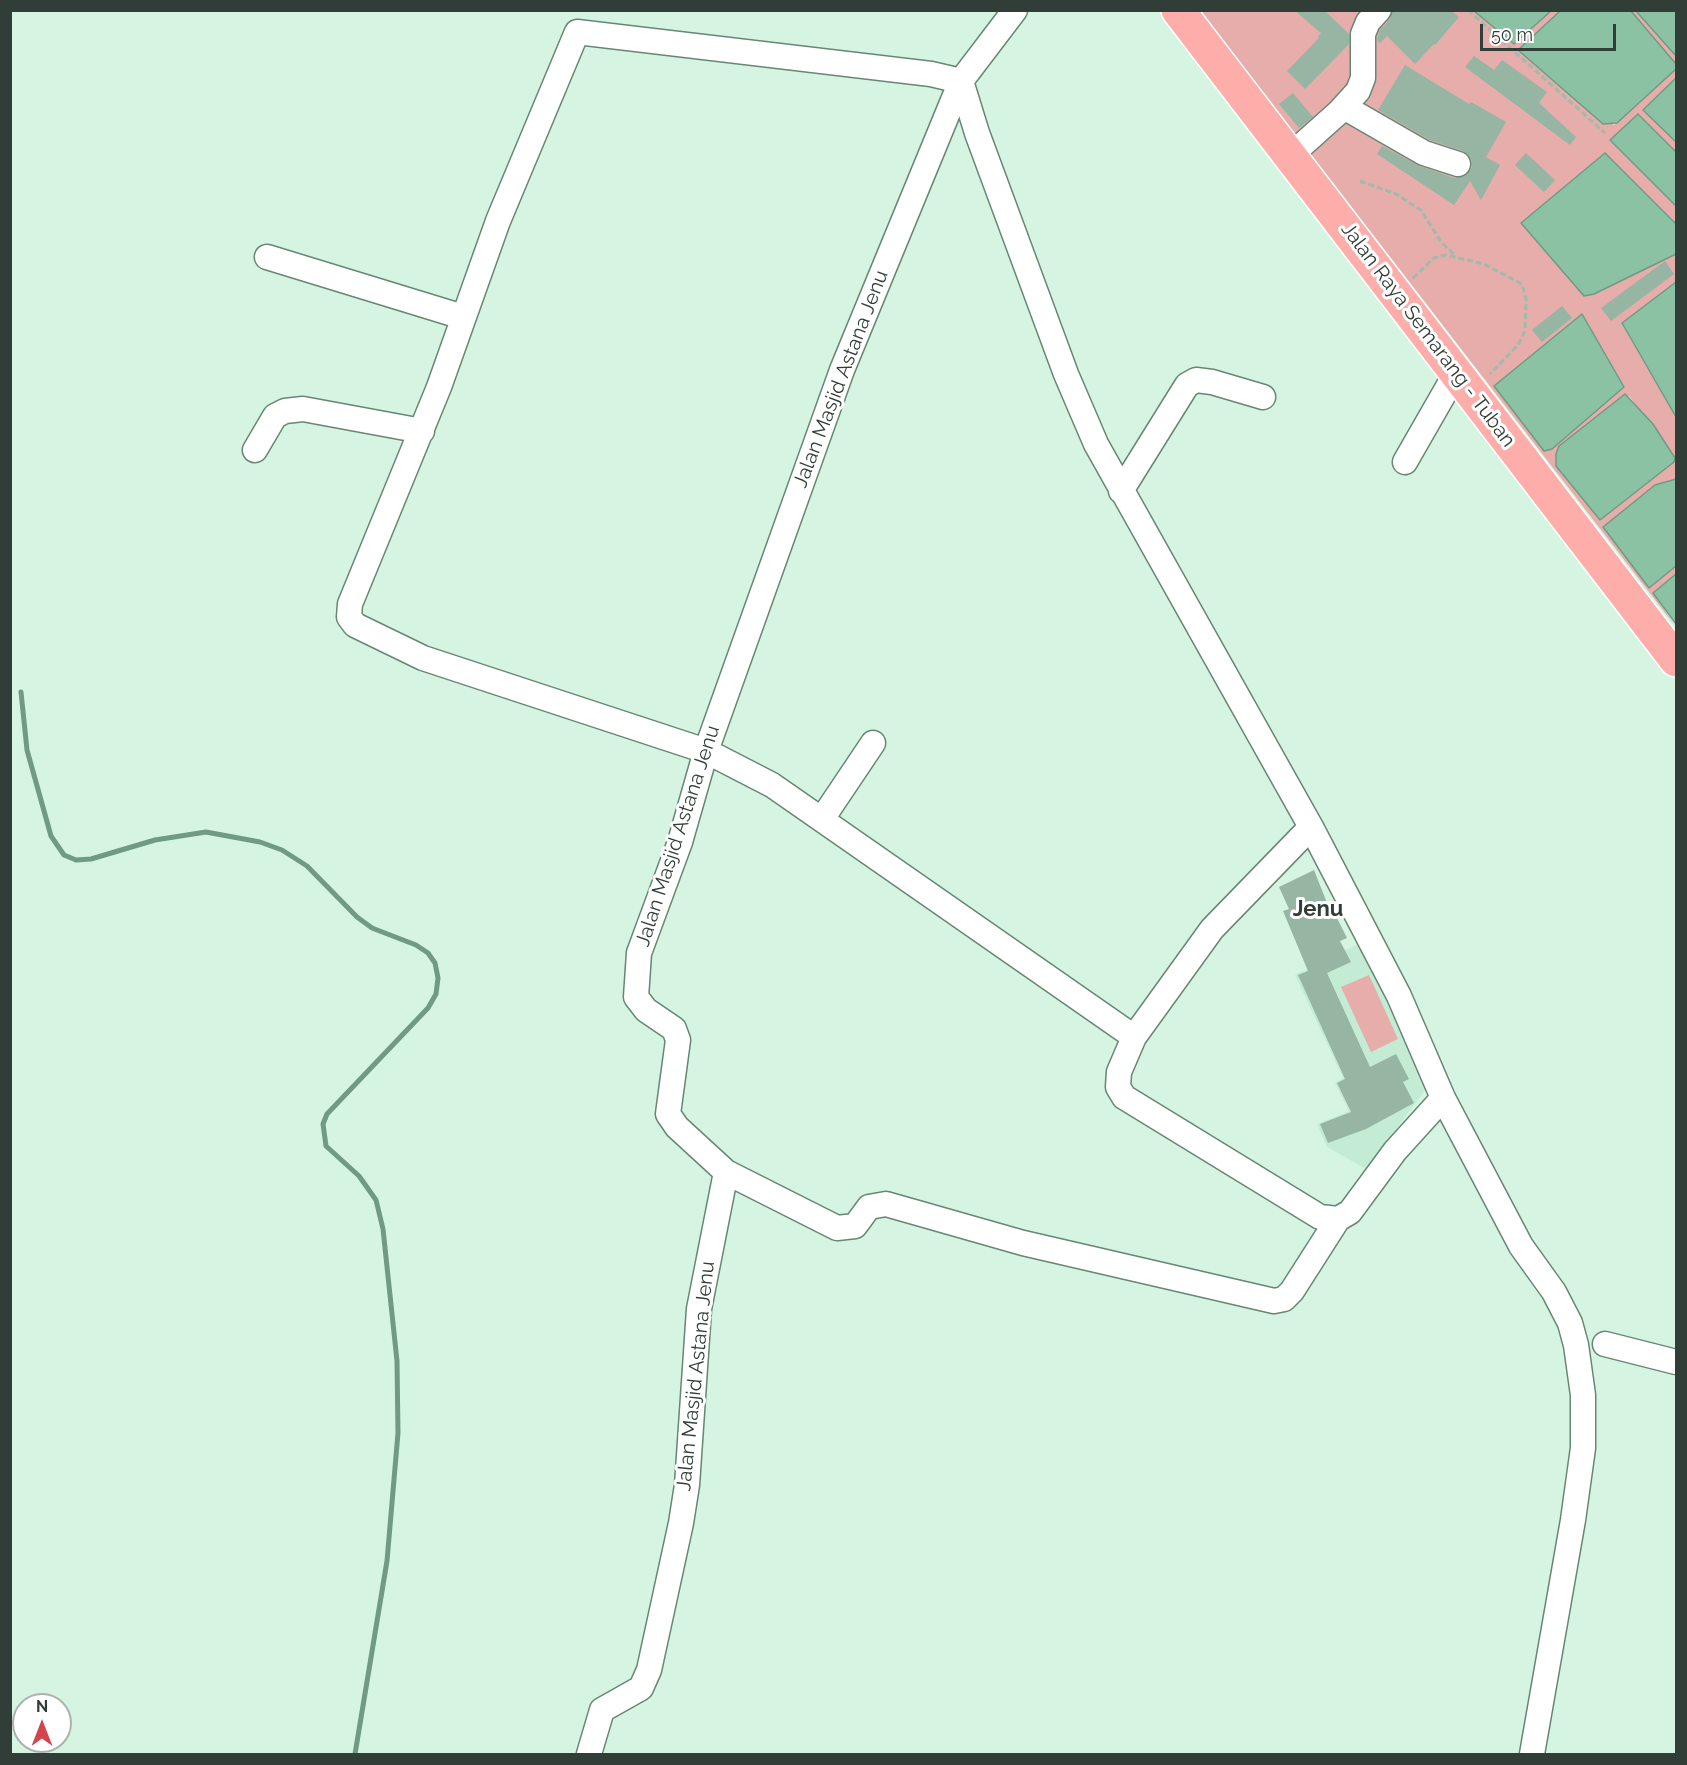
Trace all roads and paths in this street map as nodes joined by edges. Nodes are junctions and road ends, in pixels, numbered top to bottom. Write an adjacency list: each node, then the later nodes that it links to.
1 (1015, 10): 6 (street, Jalan Masjid Astana Jenu)
2 (1178, 10): 9 (highway, Jalan Raya Semarang - Tuban)
3 (1379, 10): 7 (street)
4 (1468, 10): 8 (path)
5 (582, 21): 6 (street); 15 (street)
6 (961, 81): 21 (street); 24 (street, Jalan Masjid Astana Jenu)
7 (1344, 107): 9 (street); 10 (street)
8 (1605, 133)
9 (1291, 155): 14 (highway, Jalan Raya Semarang - Tuban)
10 (1458, 164)
11 (1360, 181): 12 (path)
12 (1457, 256): 14 (path); 16 (path)
13 (267, 257): 15 (street)
14 (1396, 294): 16 (highway, Jalan Raya Semarang - Tuban)
15 (463, 317): 18 (street)
16 (1463, 382): 20 (street); 22 (highway, Jalan Raya Semarang - Tuban)
17 (1263, 397): 21 (street)
18 (422, 431): 19 (street); 24 (street)
19 (255, 450)
20 (1406, 462)
21 (1122, 491): 26 (street)
22 (1677, 660)
23 (873, 743): 25 (street)
24 (706, 751): 25 (street); 29 (street, Jalan Masjid Astana Jenu)
25 (822, 819): 27 (street)
26 (1311, 827): 27 (street); 28 (street)
27 (1134, 1037): 30 (street)
28 (1443, 1098): 30 (street); 34 (street)
29 (726, 1172): 30 (street); 33 (street, Jalan Masjid Astana Jenu)
30 (1338, 1219)
31 (1605, 1344): 32 (street)
32 (1677, 1362)
33 (590, 1755)
34 (1532, 1755)

